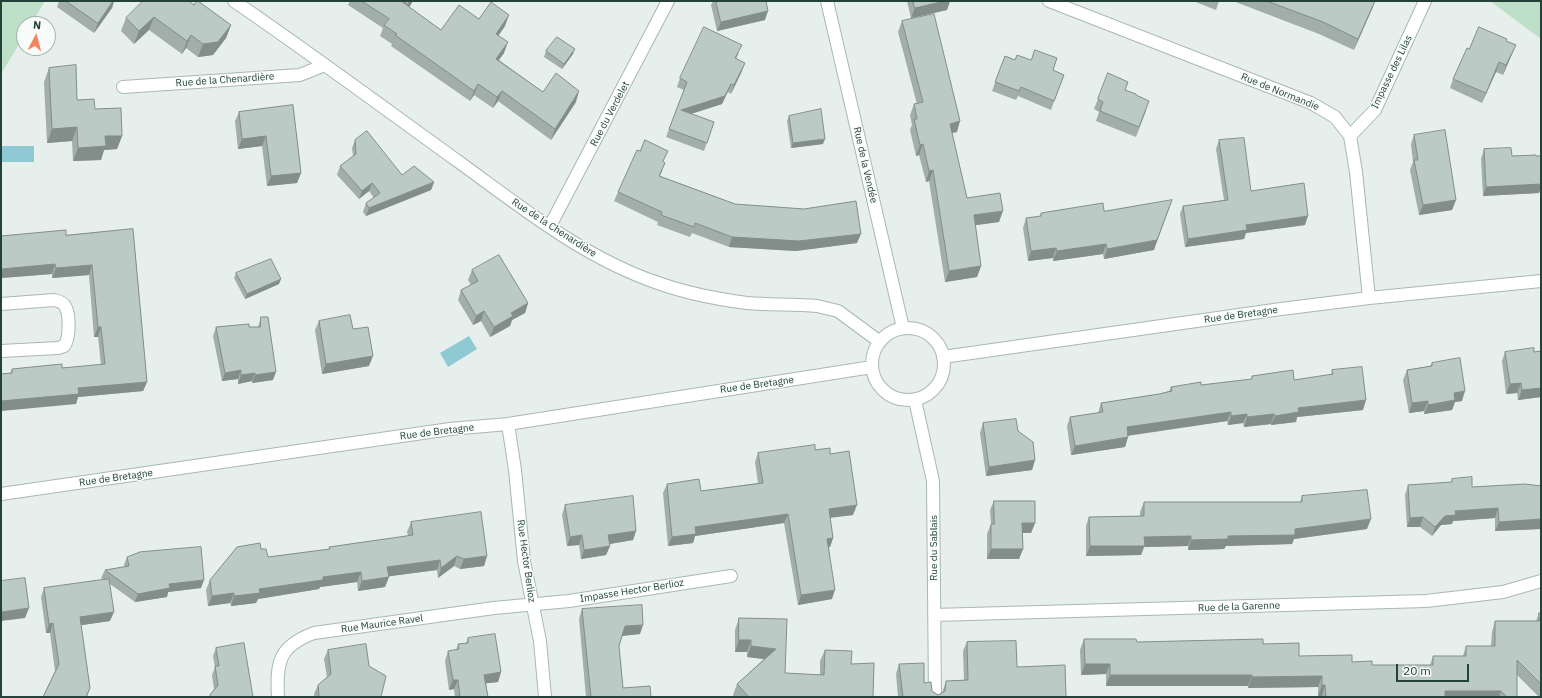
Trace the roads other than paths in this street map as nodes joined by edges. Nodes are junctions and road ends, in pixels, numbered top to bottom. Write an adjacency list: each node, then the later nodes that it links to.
1 (234, 1): 6 (street, Rue de la Chenardière)
2 (668, 1): 9 (street, Rue du Verdelet)
3 (827, 1): 13 (street, Rue de la Vendée)
4 (1050, 1): 8 (street, Rue de Normandie)
5 (1425, 1): 8 (street, Impasse des Lilas)
6 (325, 65): 7 (street, Rue de la Chenardière); 9 (street, Rue de la Chenardière)
7 (123, 87)
8 (1350, 136): 11 (street, Rue de Normandie)
9 (550, 226): 14 (street, Rue de la Chenardière)
10 (1541, 281): 11 (street, Rue de Bretagne)
11 (1369, 298): 16 (street, Rue de Bretagne)
12 (1, 304): 15 (street)
13 (903, 328): 14 (street); 16 (street)
14 (880, 342): 17 (street)
15 (1, 351)
16 (943, 357): 18 (street)
17 (872, 367): 18 (street); 19 (street, Rue de Bretagne)
18 (915, 400): 24 (street, Rue du Sablais)
19 (508, 424): 20 (street, Rue de Bretagne); 23 (street, Rue Hector Berlioz)
20 (1, 494)
21 (731, 576): 23 (street, Impasse Hector Berlioz)
22 (1541, 581): 24 (street, Rue de la Garenne)
23 (532, 605): 25 (street, Rue Maurice Ravel); 26 (street, Rue Hector Berlioz)
24 (934, 615): 27 (street, Rue du Sablais)
25 (278, 697)
26 (545, 697)
27 (935, 697)

